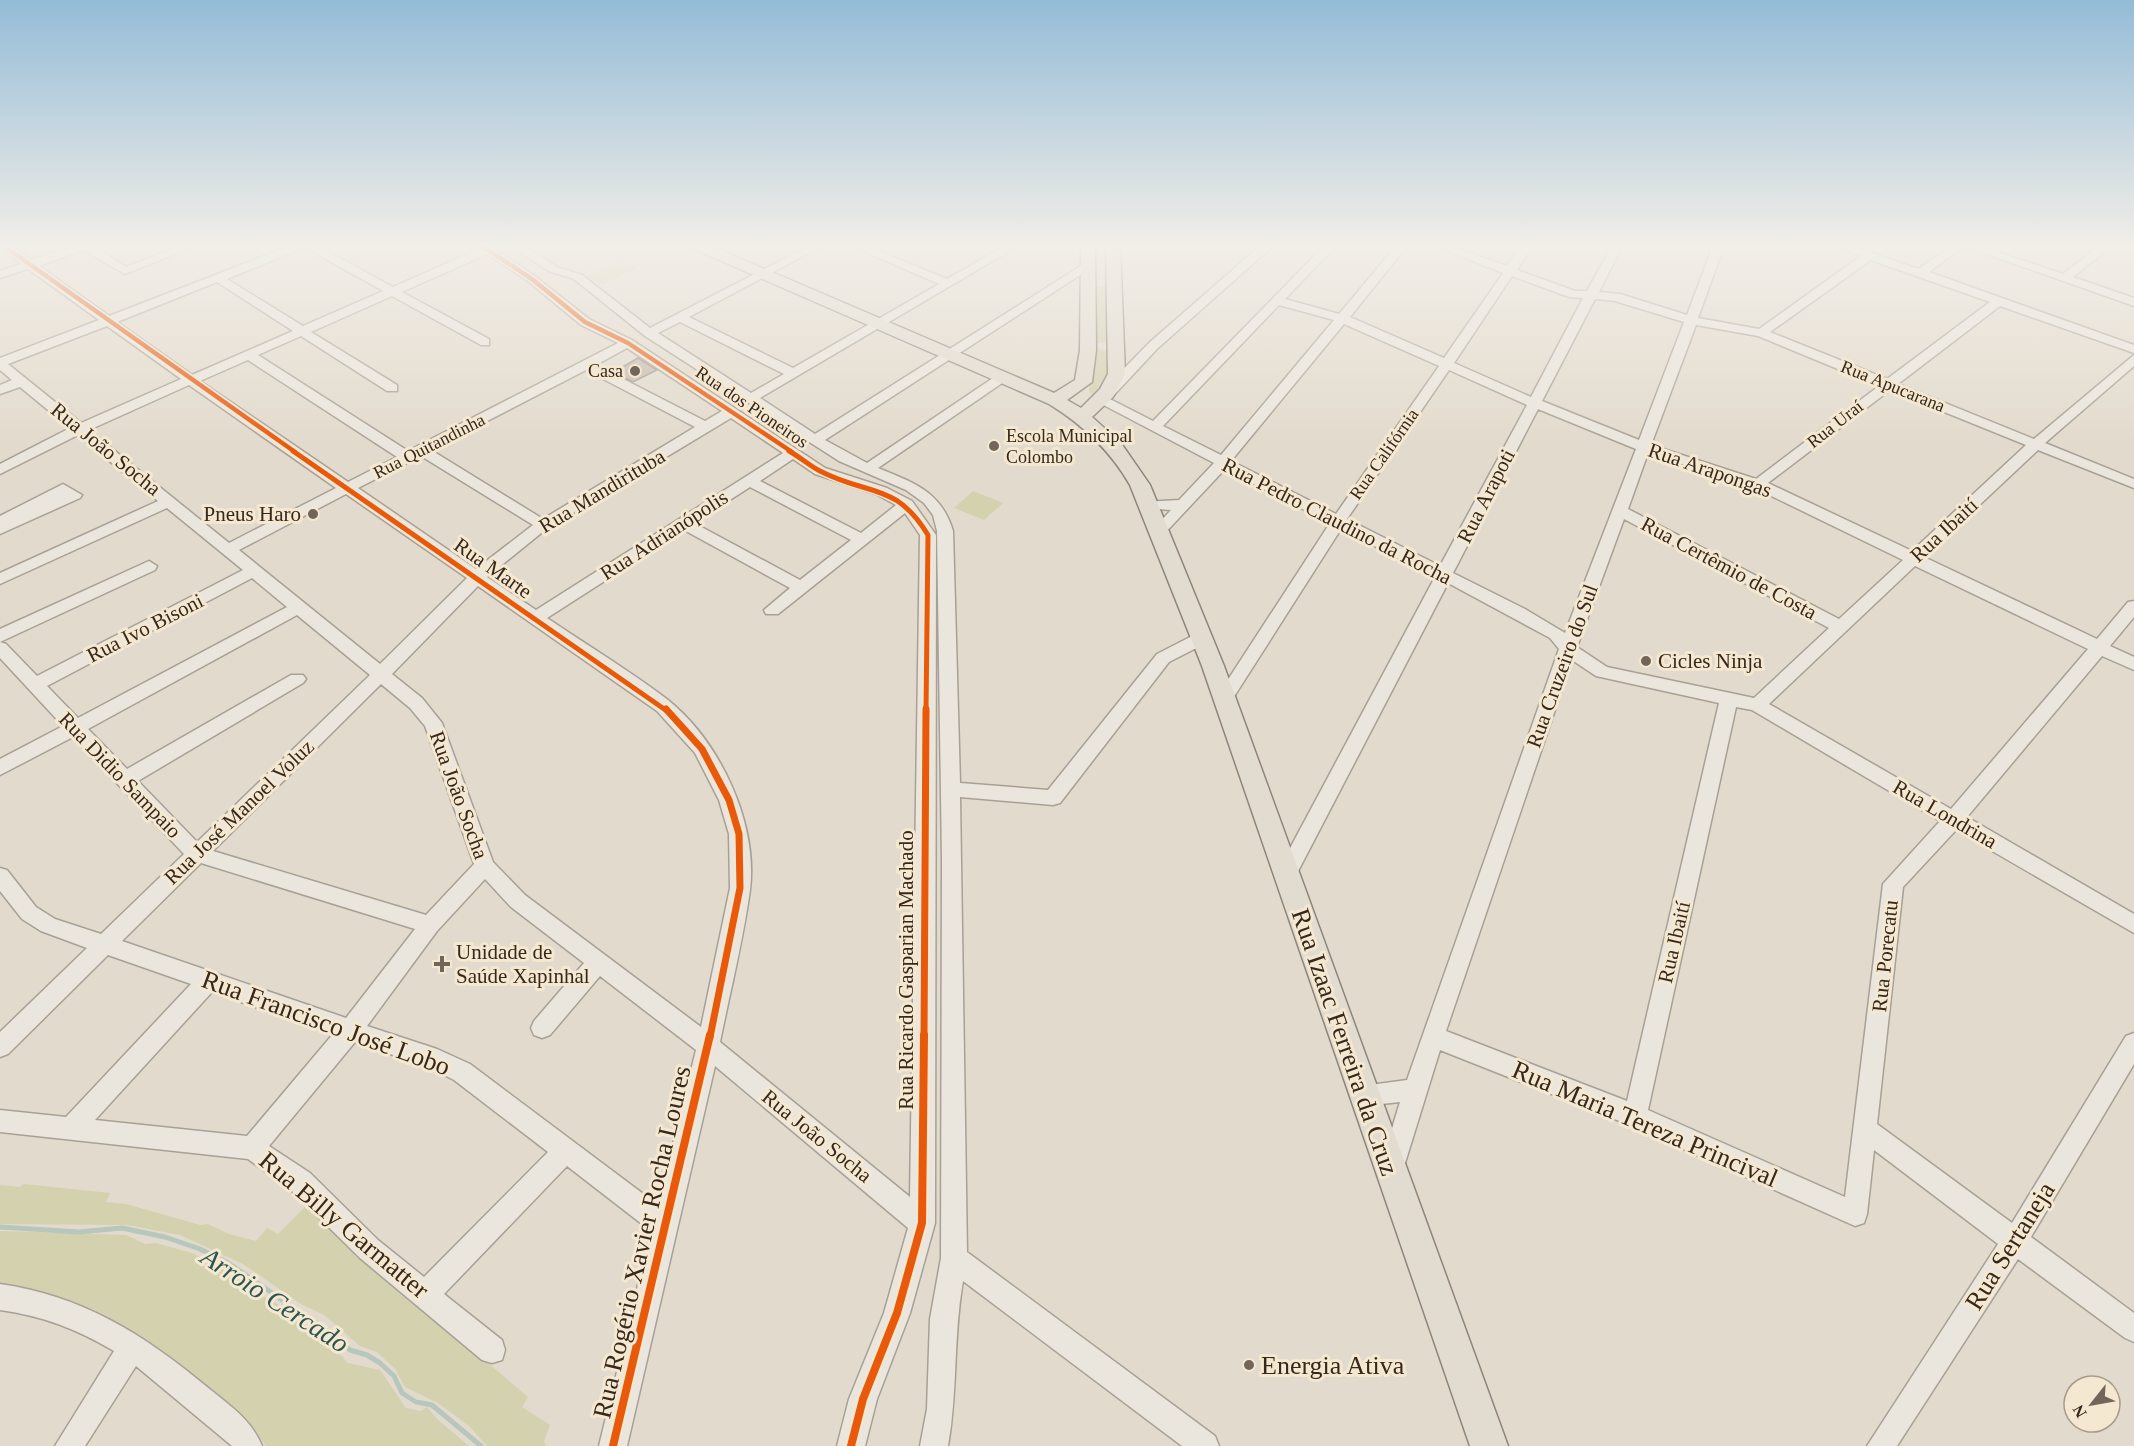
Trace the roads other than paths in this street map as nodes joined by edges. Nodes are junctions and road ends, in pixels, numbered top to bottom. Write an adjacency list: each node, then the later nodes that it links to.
1 (98, 313): 28 (street, Rua Marte)
2 (128, 313): 28 (street)
3 (277, 313): 30 (street)
4 (342, 313): 30 (street)
5 (434, 313): 33 (street)
6 (573, 313): 34 (street, Rua dos Pioneiros)
7 (622, 313): 31 (street, Rua dos Pioneiros)
8 (687, 313): 25 (street)
9 (855, 313): 29 (main road, Rua Izaac Ferreira da Cruz)
10 (897, 313): 29 (street)
11 (1018, 313): 39 (street)
12 (1086, 313): 37 (main road)
13 (1114, 313): 38 (main road)
14 (1190, 313): 35 (street)
15 (1265, 313): 63 (street)
16 (1325, 313): 26 (street, Rua Arapongas)
17 (1346, 313): 26 (street)
18 (1481, 313): 44 (street, Rua Califórnia)
19 (1582, 313): 58 (street, Rua Arapoti)
20 (1669, 313): 27 (street, Rua Apucarana)
21 (1693, 313): 27 (street, Rua Cruzeiro do Sul)
22 (1788, 313): 32 (street)
23 (1982, 313): 52 (street, Rua Uraí)
24 (2034, 313): 36 (street)
25 (680, 317): 31 (street); 47 (street)
26 (1342, 318): 44 (street, Rua Arapongas); 72 (street)
27 (1690, 320): 32 (street, Rua Apucarana); 68 (street, Rua Cruzeiro do Sul)
28 (109, 321): 43 (street); 49 (street, Rua Marte)
29 (879, 324): 39 (main road, Rua Izaac Ferreira da Cruz); 47 (street)
30 (304, 330): 40 (street); 53 (street)
31 (649, 333): 46 (street, Rua dos Pioneiros)
32 (1761, 333): 52 (street, Rua Apucarana)
33 (485, 342)
34 (628, 343): 41 (street, Rua dos Pioneiros); 45 (street, Rua Quitandinha)
35 (1153, 346): 38 (street); 55 (street)
36 (2134, 349)
37 (1088, 350): 38 (main road); 51 (main road)
38 (1119, 351): 55 (main road)
39 (948, 354): 48 (main road, Rua Izaac Ferreira da Cruz); 65 (street)
40 (249, 355): 49 (street); 71 (street)
41 (650, 358): 46 (street); 59 (street, Rua dos Pioneiros)
42 (2134, 359): 67 (street, Rua Ibaití)
43 (0, 363): 50 (street, Rua João Socha)
44 (1446, 364): 58 (street, Rua Arapongas); 85 (street, Rua Califórnia)
45 (587, 365): 62 (street); 69 (street, Rua Quitandinha)
46 (702, 366): 56 (street, Rua dos Pioneiros)
47 (792, 374): 56 (street)
48 (1004, 378): 57 (main road, Rua Izaac Ferreira da Cruz); 73 (street)
49 (191, 380): 61 (street); 78 (street, Rua Marte)
50 (22, 381): 54 (street); 61 (street, Rua João Socha)
51 (1083, 382): 55 (main road); 57 (main road)
52 (1888, 383): 67 (street, Rua Apucarana); 76 (street, Rua Uraí)
53 (392, 388)
54 (0, 390)
55 (1105, 397): 60 (main road); 63 (street, Rua Pedro Claudino da Rocha)
56 (753, 398): 64 (street, Rua dos Pioneiros)
57 (1055, 400): 60 (main road, Rua Izaac Ferreira da Cruz)
58 (1534, 403): 68 (street, Rua Arapongas); 94 (street, Rua Arapoti)
59 (732, 411): 62 (street, Rua Mandirituba); 66 (street, Rua dos Pioneiros)
60 (1083, 416): 83 (main road, Rua Izaac Ferreira da Cruz)
61 (81, 428): 74 (street); 80 (street, Rua João Socha)
62 (707, 428): 87 (street, Rua Mandirituba)
63 (1154, 428): 72 (street, Rua Pedro Claudino da Rocha)
64 (802, 429): 65 (street, Rua dos Pioneiros); 66 (street)
65 (818, 438): 73 (street, Rua dos Pioneiros)
66 (772, 439): 70 (street, Rua dos Pioneiros)
67 (2036, 444): 77 (street, Rua Apucarana); 91 (street, Rua Ibaití)
68 (1643, 447): 76 (street, Rua Arapongas); 82 (street, Rua Cruzeiro do Sul)
69 (421, 450): 71 (street, Rua Quitandinha); 87 (street)
70 (793, 453): 75 (street, Rua Adrianópolis); 79 (street, Rua dos Pioneiros)
71 (407, 457): 78 (street, Rua Quitandinha)
72 (1222, 463): 81 (street); 85 (street, Rua Pedro Claudino da Rocha)
73 (868, 468): 79 (street, Rua dos Pioneiros)
74 (0, 470)
75 (749, 481): 86 (street, Rua Adrianópolis); 89 (street)
76 (1758, 484): 91 (street, Rua Arapongas)
77 (2134, 484)
78 (348, 488): 90 (street, Rua Quitandinha); 95 (street, Rua Marte)
79 (904, 496): 89 (street); 120 (street); 147 (street, Rua Ricardo Gasparian Machado)
80 (170, 501): 90 (street, Rua João Socha); 96 (street)
81 (1183, 505): 83 (street); 83 (street)
82 (1619, 510): 102 (street, Rua Certêmio de Costa); 107 (street, Rua Cruzeiro do Sul)
83 (1153, 518): 104 (main road, Rua Izaac Ferreira da Cruz)
84 (0, 522): 88 (street)
85 (1338, 522): 94 (street, Rua Pedro Claudino da Rocha); 108 (street, Rua Califórnia)
86 (683, 523): 97 (street); 101 (street, Rua Adrianópolis)
87 (543, 525): 95 (street, Rua Mandirituba)
88 (0, 529)
89 (863, 540): 97 (street)
90 (229, 549): 93 (street, Rua João Socha)
91 (1913, 558): 102 (street, Rua Ibaití); 105 (street, Rua Arapongas)
92 (149, 566): 103 (street)
93 (255, 570): 99 (street, Rua João Socha); 113 (street, Rua Ivo Bisoni)
94 (1444, 576): 107 (street, Rua Pedro Claudino da Rocha); 124 (street, Rua Arapoti)
95 (477, 577): 101 (street, Rua Marte); 111 (street, Rua José Manoel Voluz)
96 (0, 579)
97 (801, 587): 100 (street)
98 (2134, 606): 105 (street, Rua Porecatu)
99 (299, 607): 111 (street, Rua João Socha); 117 (street)
100 (772, 610)
101 (535, 618): 135 (street, Rua Marte)
102 (1840, 627): 116 (street, Rua Ibaití)
103 (0, 636)
104 (1202, 638): 110 (main road, Rua Izaac Ferreira da Cruz); 120 (street)
105 (2100, 647): 109 (street, Rua Arapongas); 121 (street, Rua Porecatu)
106 (0, 648): 113 (street, Rua Didio Sampaio)
107 (1568, 649): 114 (street, Rua Pedro Claudino da Rocha); 133 (street, Rua Cruzeiro do Sul)
108 (1245, 664): 110 (street); 115 (street, Rua Califórnia)
109 (2134, 664)
110 (1213, 666): 115 (main road, Rua Izaac Ferreira da Cruz)
111 (381, 674): 122 (street, Rua José Manoel Voluz); 123 (street, Rua João Socha)
112 (297, 679): 119 (street)
113 (35, 685): 117 (street, Rua Didio Sampaio)
114 (1729, 698): 116 (street, Rua Londrina); 139 (street, Rua Ibaití)
115 (1224, 699): 124 (main road, Rua Izaac Ferreira da Cruz)
116 (1757, 705): 121 (street, Rua Londrina)
117 (75, 728): 118 (street); 119 (street, Rua Didio Sampaio)
118 (0, 768)
119 (125, 779): 122 (street, Rua Didio Sampaio)
120 (949, 789): 150 (street)
121 (1954, 819): 126 (street, Rua Londrina); 142 (street, Rua Porecatu)
122 (196, 854): 127 (street, Rua Didio Sampaio); 128 (street, Rua José Manoel Voluz)
123 (485, 866): 127 (street); 129 (street, Rua João Socha)
124 (1287, 873): 138 (main road, Rua Izaac Ferreira da Cruz)
125 (0, 876): 128 (street, Rua Francisco José Lobo)
126 (2134, 924)
127 (430, 925): 132 (street)
128 (102, 944): 130 (street, Rua Francisco José Lobo); 136 (street, Rua José Manoel Voluz)
129 (598, 962): 131 (street); 135 (street, Rua João Socha)
130 (208, 981): 132 (street, Rua Francisco José Lobo); 141 (street)
131 (542, 1028)
132 (351, 1030): 143 (street); 144 (street, Rua Francisco José Lobo)
133 (1434, 1037): 137 (street, Rua Cruzeiro do Sul); 139 (street, Rua Maria Tereza Princival)
134 (2134, 1043): 149 (street, Rua Sertaneja)
135 (708, 1046): 147 (street, Rua João Socha); 148 (street, Rua Rogério Xavier Rocha Loures)
136 (0, 1047)
137 (1415, 1090): 138 (street); 145 (street, Rua Cruzeiro do Sul)
138 (1363, 1095): 145 (main road, Rua Izaac Ferreira da Cruz)
139 (1635, 1116): 146 (street, Rua Maria Tereza Princival)
140 (0, 1121): 141 (street, Rua Billy Garmatter)
141 (72, 1127): 143 (street, Rua Billy Garmatter)
142 (1865, 1129): 146 (street, Rua Porecatu); 149 (street)
143 (252, 1148): 151 (street, Rua Billy Garmatter)
144 (564, 1152): 148 (street, Rua Francisco José Lobo); 151 (street)
145 (1391, 1172): 162 (main road, Rua Izaac Ferreira da Cruz)
146 (1855, 1214)
147 (922, 1223): 159 (street, Rua Ricardo Gasparian Machado)
148 (666, 1227): 158 (street, Rua Rogério Xavier Rocha Loures)
149 (2015, 1241): 153 (street); 163 (street, Rua Sertaneja)
150 (954, 1258): 160 (street); 161 (street)
151 (426, 1294): 155 (street, Rua Billy Garmatter)
152 (0, 1297): 154 (street)
153 (2134, 1329)
154 (132, 1347): 156 (street); 157 (street)
155 (492, 1350)
156 (240, 1441)
157 (69, 1446)
158 (613, 1446)
159 (851, 1446)
160 (933, 1446)
161 (1205, 1446)
162 (1489, 1446)
163 (1881, 1446)

